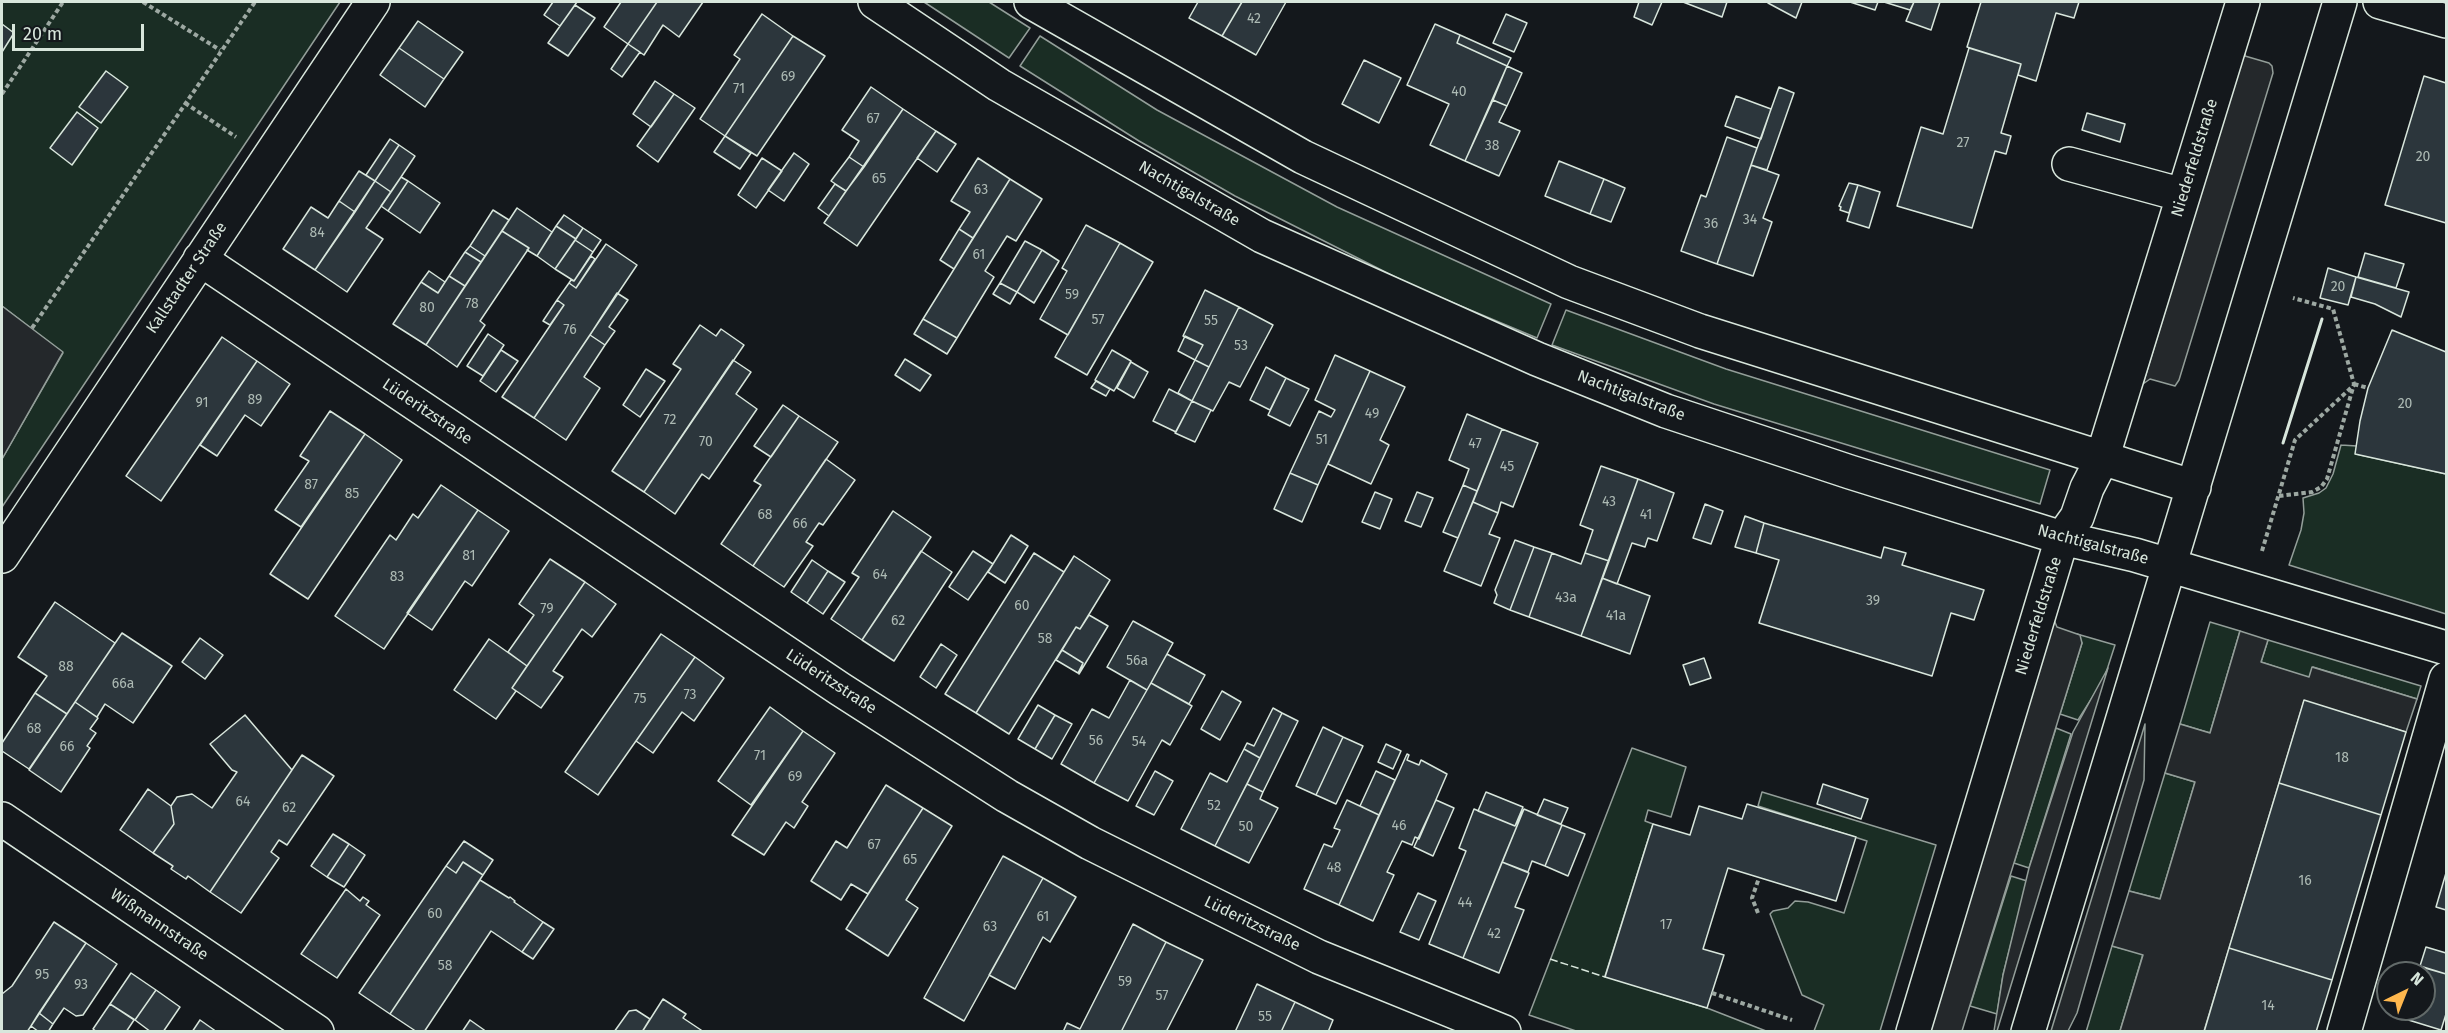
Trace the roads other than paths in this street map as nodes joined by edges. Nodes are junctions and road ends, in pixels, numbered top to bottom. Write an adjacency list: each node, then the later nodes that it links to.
1 (373, 2): 10 (street, Kallstadter Straße)
2 (875, 2): 13 (street, Nachtigalstraße)
3 (1030, 2): 11 (street)
4 (2243, 2): 9 (street, Niederfeldstraße)
5 (2340, 2): 12 (street)
6 (2380, 2): 7 (street)
7 (2446, 21)
8 (2069, 164): 9 (street)
9 (2183, 195): 11 (street, Niederfeldstraße)
10 (200, 259): 14 (street, Kallstadter Straße); 20 (street, Lüderitzstraße)
11 (2102, 459): 12 (street); 13 (street, Niederfeldstraße)
12 (2194, 487): 15 (street)
13 (2062, 538): 15 (street, Nachtigalstraße); 21 (street, Niederfeldstraße)
14 (2, 556)
15 (2168, 566): 16 (street, Nachtigalstraße); 22 (street)
16 (2446, 648)
17 (2446, 679): 23 (street)
18 (2, 819): 19 (street, Wißmannstraße)
19 (317, 1032)
20 (1504, 1032)
21 (1913, 1032)
22 (2028, 1032)
23 (2344, 1032)

